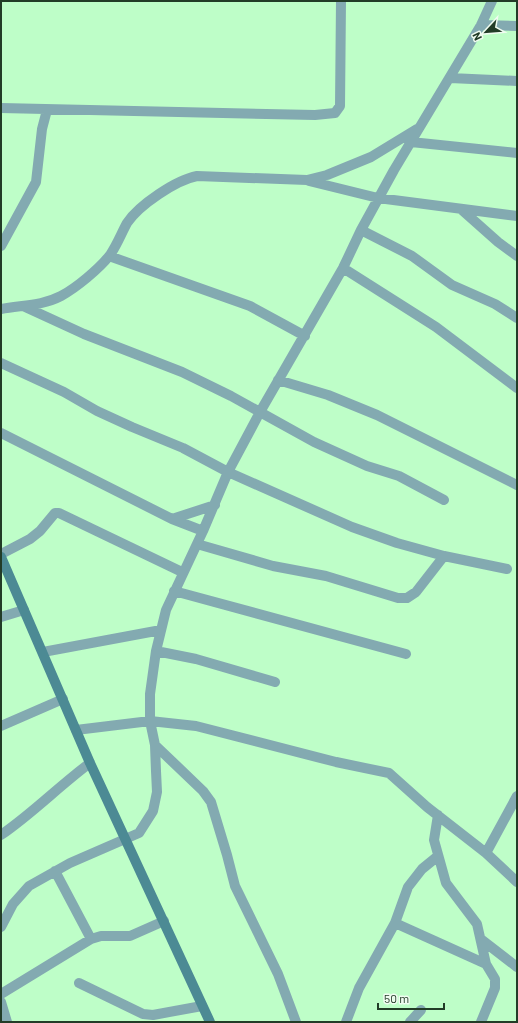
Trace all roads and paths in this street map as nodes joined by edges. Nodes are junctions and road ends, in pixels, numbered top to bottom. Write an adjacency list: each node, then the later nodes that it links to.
1 (342, 1): 8 (street)
2 (492, 1): 3 (street)
3 (481, 25): 4 (street); 5 (street)
4 (517, 26)
5 (450, 78): 6 (street); 9 (street)
6 (517, 81)
7 (1, 108): 8 (street)
8 (47, 110): 17 (street)
9 (421, 126): 10 (street); 12 (street)
10 (411, 142): 11 (street); 13 (street)
11 (517, 153)
12 (307, 180): 13 (street); 18 (street)
13 (378, 198): 14 (street); 16 (street)
14 (462, 210): 15 (street); 19 (street)
15 (517, 216)
16 (361, 230): 20 (street); 23 (street)
17 (1, 246)
18 (109, 256): 21 (street); 24 (street)
19 (517, 256)
20 (343, 268): 24 (street); 27 (street)
21 (24, 306): 22 (street); 28 (street)
22 (1, 309)
23 (517, 318)
24 (305, 336): 26 (street)
25 (1, 363): 30 (street)
26 (278, 380): 28 (street); 31 (street)
27 (517, 388)
28 (260, 412): 30 (street); 32 (street)
29 (1, 433): 34 (street)
30 (228, 472): 33 (street); 38 (street)
31 (517, 485)
32 (444, 500)
33 (215, 505): 34 (street); 35 (street)
34 (172, 519): 35 (street)
35 (203, 531): 36 (street)
36 (197, 544): 38 (street); 41 (street)
37 (1, 554): 41 (street)
38 (444, 556): 40 (street)
39 (1, 557): 43 (street)
40 (507, 569)
41 (182, 572): 42 (street)
42 (174, 591): 45 (street); 48 (street)
43 (24, 610): 44 (street); 47 (street)
44 (1, 617)
45 (161, 630): 46 (street); 47 (street)
46 (156, 651): 49 (street); 51 (street)
47 (44, 652): 50 (street)
48 (406, 654)
49 (275, 682)
50 (63, 699): 52 (street); 53 (street)
51 (150, 721): 53 (street); 54 (street); 57 (street)
52 (1, 726)
53 (76, 730): 55 (street)
54 (155, 745): 59 (street); 78 (street)
55 (90, 763): 58 (street); 59 (street)
56 (517, 796): 60 (street)
57 (438, 815): 60 (street); 61 (street)
58 (1, 835)
59 (126, 839): 62 (street); 64 (street)
60 (486, 853): 63 (street)
61 (438, 856): 65 (street); 68 (street)
62 (55, 871): 66 (street); 67 (street)
63 (517, 882)
64 (164, 921): 67 (street); 74 (street)
65 (395, 923): 69 (street); 79 (street)
66 (1, 927)
67 (91, 939): 72 (street)
68 (482, 940): 69 (street); 70 (street)
69 (486, 964): 81 (street)
70 (517, 967)
71 (79, 983): 74 (street)
72 (1, 994)
73 (1, 1002): 76 (street)
74 (202, 1006): 77 (street)
75 (420, 1010): 80 (street)
76 (7, 1022)
77 (210, 1022)
78 (296, 1022)
79 (346, 1022)
80 (410, 1022)
81 (482, 1022)

